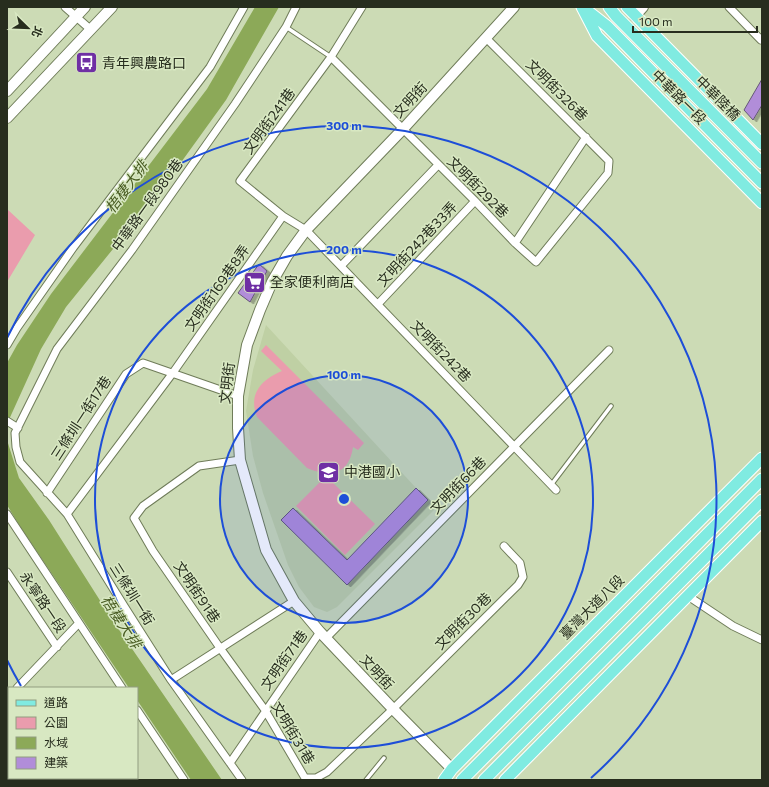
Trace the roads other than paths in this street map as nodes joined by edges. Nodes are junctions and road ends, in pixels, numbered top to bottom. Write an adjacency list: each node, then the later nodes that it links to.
1 (65, 7): 14 (street)
2 (85, 7): 14 (street)
3 (112, 7): 16 (street)
4 (244, 7): 38 (street)
5 (296, 7): 15 (street, 中華路一段980巷)
6 (362, 7): 20 (street, 文明街241巷)
7 (514, 7): 17 (street, 文明街)
8 (583, 7): 21 (main road, 中華路一段); 31 (main road, 中華路一段)
9 (609, 7): 19 (main road, 中華路一段)
10 (626, 7): 13 (main road, 中華路一段)
11 (643, 7): 13 (street)
12 (729, 7): 18 (street)
13 (635, 16): 26 (main road, 中華路一段)
14 (75, 17): 16 (street); 22 (street)
15 (286, 27): 20 (lane); 43 (street, 中華路一段980巷)
16 (90, 29): 23 (street)
17 (486, 38): 24 (street, 文明街); 25 (street, 文明街326巷)
18 (761, 39)
19 (653, 54): 27 (main road, 中華陸橋)
20 (331, 58): 24 (street, 文明街292巷); 32 (street, 文明街241巷)
21 (644, 64): 29 (main road, 中華陸橋)
22 (7, 91)
23 (7, 118)
24 (403, 128): 28 (street, 文明街292巷); 33 (street, 文明街)
25 (586, 137): 34 (street); 35 (street, 文明街326巷)
26 (762, 144)
27 (762, 164)
28 (438, 165): 30 (street, 文明街292巷); 36 (street)
29 (762, 183)
30 (475, 201): 34 (street, 文明街292巷); 37 (street, 文明街242巷33弄)
31 (762, 203)
32 (283, 216): 33 (street, 文明街241巷); 40 (street, 文明街169巷8弄)
33 (306, 230): 36 (street, 文明街242巷); 41 (street, 文明街)
34 (515, 243): 35 (street, 文明街292巷)
35 (536, 262)
36 (341, 266): 37 (street, 文明街242巷)
37 (378, 304): 46 (street, 文明街242巷)
38 (7, 345)
39 (608, 350): 46 (street, 文明街66巷)
40 (172, 374): 41 (street); 51 (street, 三條圳一街17巷); 54 (street, 文明街169巷8弄)
41 (238, 396): 48 (street, 文明街)
42 (610, 406): 50 (lane)
43 (22, 419): 45 (street, 三條圳一街)
44 (7, 421): 45 (street)
45 (18, 428): 51 (street, 三條圳一街)
46 (514, 445): 50 (street, 文明街242巷); 61 (street, 文明街66巷)
47 (762, 458): 73 (main road, 臺灣大道八段)
48 (240, 460): 59 (street, 文明街); 64 (street, 文明街91巷)
49 (762, 479): 79 (main road)
50 (554, 487)
51 (47, 493): 54 (street, 三條圳一街)
52 (762, 500): 80 (main road)
53 (7, 514): 60 (street)
54 (68, 514): 65 (street, 三條圳一街)
55 (762, 521): 58 (main road)
56 (504, 546): 69 (street, 文明街30巷)
57 (7, 572): 63 (street, 永寧路一段)
58 (688, 596): 62 (street); 81 (main road)
59 (294, 601): 61 (street, 文明街); 64 (street)
60 (79, 623): 63 (street); 67 (street)
61 (323, 635): 68 (street, 文明街71巷); 69 (street, 文明街)
62 (762, 640)
63 (58, 647): 66 (street)
64 (220, 648): 65 (street); 68 (street, 文明街31巷)
65 (171, 680): 72 (street, 三條圳一街)
66 (18, 687)
67 (121, 687)
68 (265, 710): 69 (street, 文明街31巷); 72 (street, 文明街71巷)
69 (393, 710): 73 (street, 文明街)
70 (138, 711): 74 (street)
71 (384, 758): 76 (lane)
72 (230, 763): 75 (street, 三條圳一街)
73 (452, 769): 77 (street); 78 (main road, 臺灣大道八段); 79 (street, 文明街)
74 (184, 780)
75 (242, 780)
76 (366, 780)
77 (439, 780)
78 (444, 780)
79 (463, 780)
80 (484, 780)
81 (505, 780)

